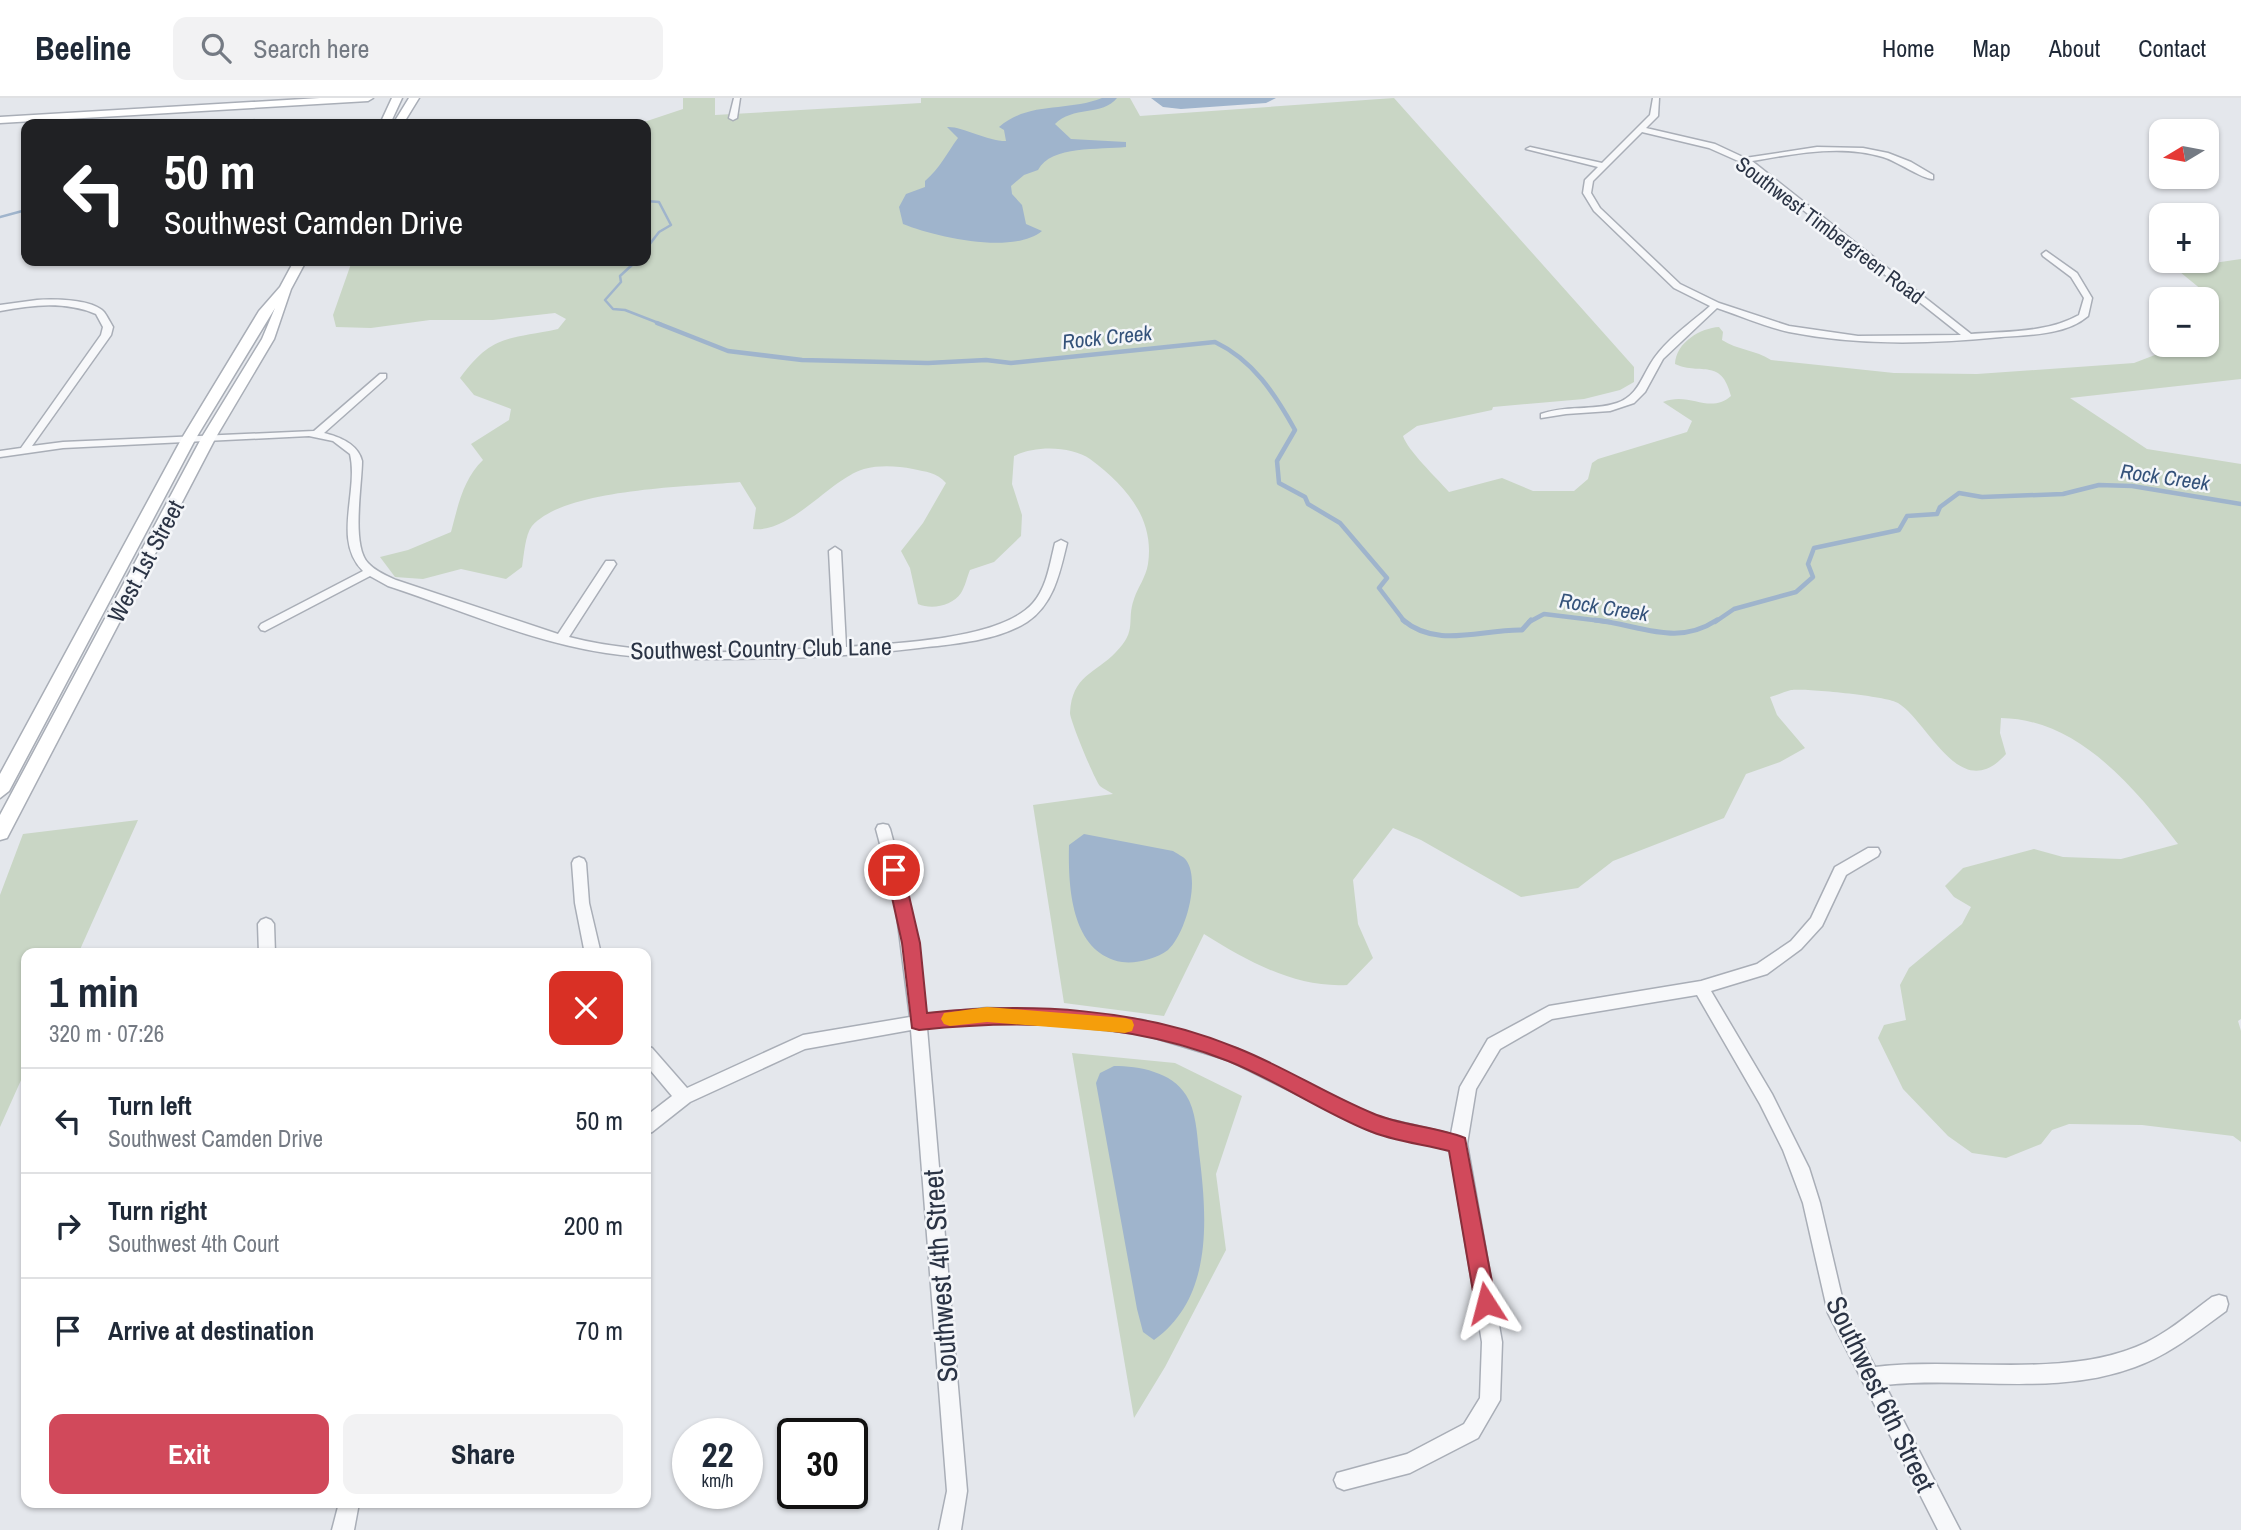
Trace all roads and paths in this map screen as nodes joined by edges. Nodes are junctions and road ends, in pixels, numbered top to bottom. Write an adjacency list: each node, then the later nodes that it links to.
1 (368, 98): 9 (main road)
2 (397, 98): 7 (main road)
3 (414, 98): 8 (main road)
4 (737, 98): 6 (street)
5 (1656, 98): 10 (street)
6 (733, 118)
7 (387, 119)
8 (401, 119)
9 (0, 120)
10 (1640, 129): 12 (street, Southwest Timbergreen Road); 13 (street)
11 (1531, 149): 13 (street)
12 (1745, 160): 14 (street); 20 (street, Southwest Timbergreen Road)
13 (1602, 166): 18 (street)
14 (1930, 177)
15 (2046, 254): 20 (street)
16 (297, 266): 17 (main road, West 1st Street)
17 (285, 289): 24 (main road, West 1st Street)
18 (1716, 305): 20 (street); 22 (street)
19 (0, 308): 25 (street)
20 (1970, 338)
21 (383, 376): 23 (street)
22 (1545, 416)
23 (317, 434): 24 (street); 30 (street)
24 (199, 438): 25 (street); 34 (main road, West 1st Street); 36 (main road, West 1st Street)
25 (25, 449): 26 (street)
26 (0, 454)
27 (1061, 543): 33 (street, Southwest Country Club Lane)
28 (835, 551): 33 (street)
29 (610, 564): 32 (street)
30 (370, 572): 31 (street); 32 (street, Southwest Country Club Lane)
31 (265, 627)
32 (562, 638): 33 (street, Southwest Country Club Lane)
33 (839, 650)
34 (0, 791)
35 (883, 829): 43 (street, Southwest 4th Street)
36 (0, 833)
37 (1874, 852): 42 (street)
38 (579, 863): 41 (street)
39 (266, 924): 40 (street)
40 (267, 948)
41 (592, 948)
42 (1701, 988): 47 (street); 49 (street, Southwest 6th Street)
43 (919, 1022): 45 (street); 47 (street); 53 (street, Southwest 4th Street)
44 (651, 1059): 45 (street)
45 (684, 1097): 46 (street)
46 (651, 1122)
47 (1458, 1144): 50 (street)
48 (2220, 1304): 49 (street)
49 (1870, 1377): 54 (street, Southwest 6th Street)
50 (1344, 1480)
51 (348, 1508): 52 (street)
52 (343, 1530)
53 (950, 1530)
54 (1949, 1530)

